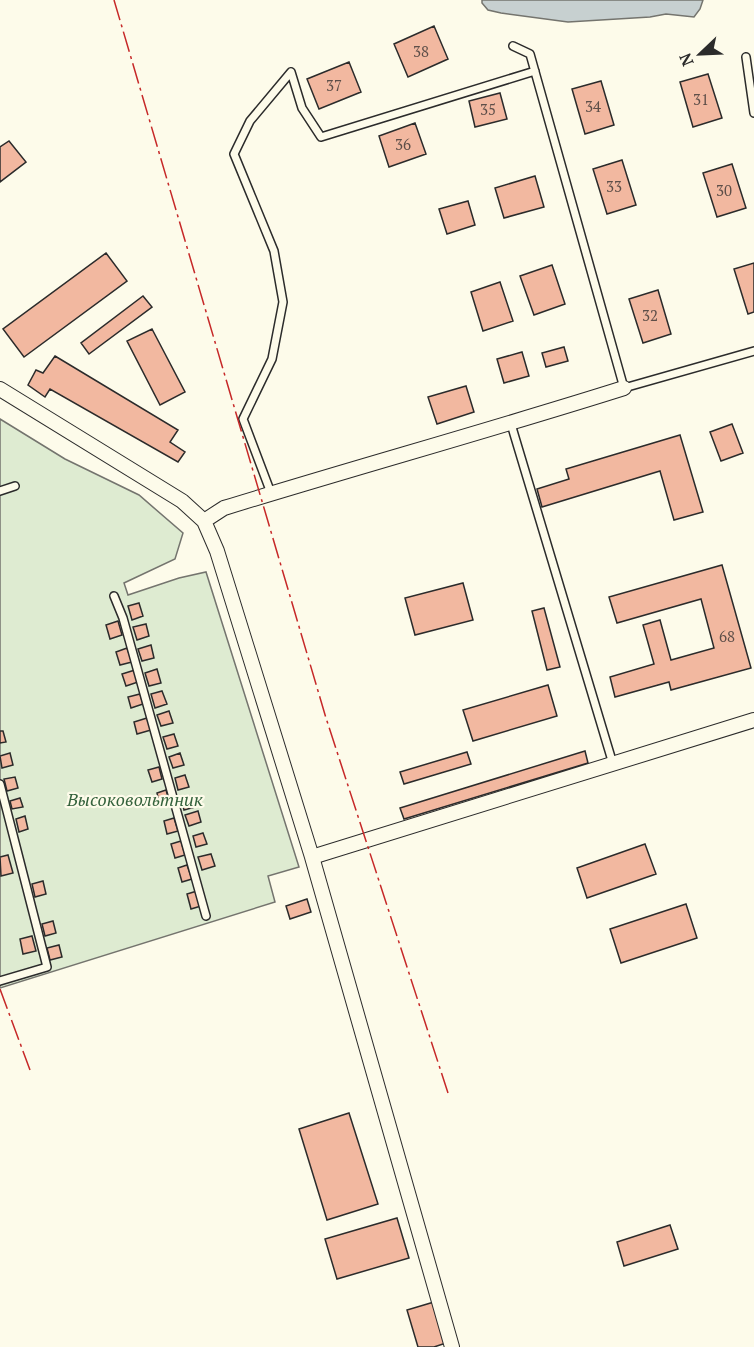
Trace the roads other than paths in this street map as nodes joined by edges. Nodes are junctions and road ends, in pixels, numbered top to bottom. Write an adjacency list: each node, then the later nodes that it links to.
1 (513, 46): 3 (lane)
2 (746, 57): 4 (lane)
3 (535, 71): 6 (lane); 11 (lane)
4 (754, 113)
5 (754, 351): 6 (lane)
6 (624, 388): 8 (street)
7 (0, 389): 12 (street)
8 (511, 424): 11 (street); 15 (lane)
9 (15, 486): 10 (lane)
10 (0, 491)
11 (271, 493): 12 (street)
12 (204, 521): 17 (street)
13 (114, 596): 18 (lane)
14 (754, 720): 15 (street)
15 (613, 764): 17 (street)
16 (0, 784): 19 (lane)
17 (312, 857): 20 (street)
18 (206, 916)
19 (0, 981)
20 (452, 1347)

